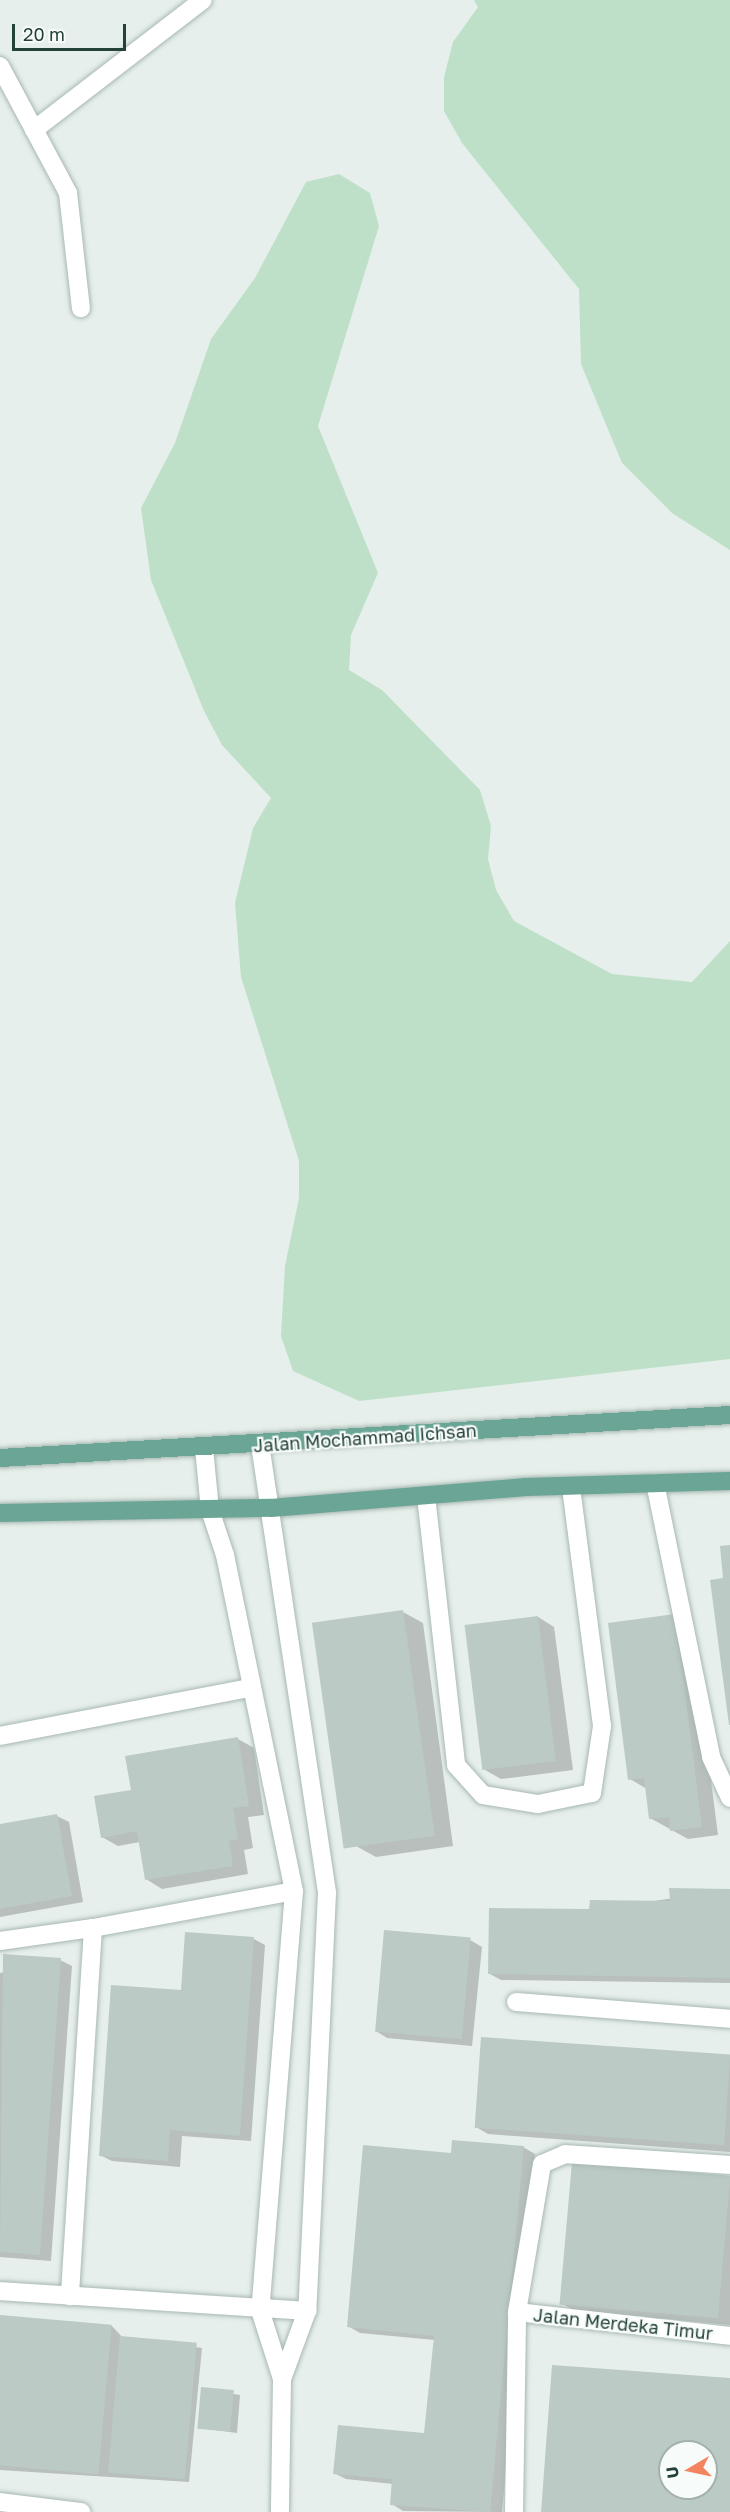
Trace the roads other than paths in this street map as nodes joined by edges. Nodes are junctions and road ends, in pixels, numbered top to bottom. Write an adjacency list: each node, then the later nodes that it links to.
1 (203, 0): 3 (street)
2 (0, 66): 3 (street)
3 (34, 130): 4 (street)
4 (81, 308)
5 (730, 1415): 6 (main road, Jalan Mochammad Ichsan)
6 (260, 1444): 7 (main road, Jalan Mochammad Ichsan); 13 (street)
7 (204, 1448): 8 (main road, Jalan Mochammad Ichsan); 14 (street)
8 (0, 1458)
9 (730, 1481): 10 (main road)
10 (655, 1483): 11 (main road); 18 (street)
11 (571, 1486): 12 (main road); 12 (street)
12 (426, 1496): 13 (main road)
13 (271, 1508): 14 (main road); 28 (street)
14 (210, 1510): 15 (main road); 16 (street)
15 (0, 1513)
16 (249, 1688): 17 (street); 19 (street)
17 (0, 1736)
18 (730, 1798)
19 (294, 1891): 20 (street); 27 (street)
20 (93, 1928): 21 (street); 26 (street)
21 (0, 1941)
22 (516, 2002): 23 (street)
23 (730, 2019)
24 (730, 2165): 29 (street, Jalan Merdeka Timur)
25 (0, 2291): 26 (street)
26 (70, 2296): 27 (street)
27 (260, 2310): 28 (street); 31 (street)
28 (307, 2311): 31 (street)
29 (517, 2312): 30 (street, Jalan Merdeka Timur); 35 (street, Jalan Merdeka Timur)
30 (730, 2336)
31 (282, 2379): 34 (street)
32 (0, 2502): 33 (street)
33 (81, 2512)
34 (280, 2512)
35 (514, 2512)

